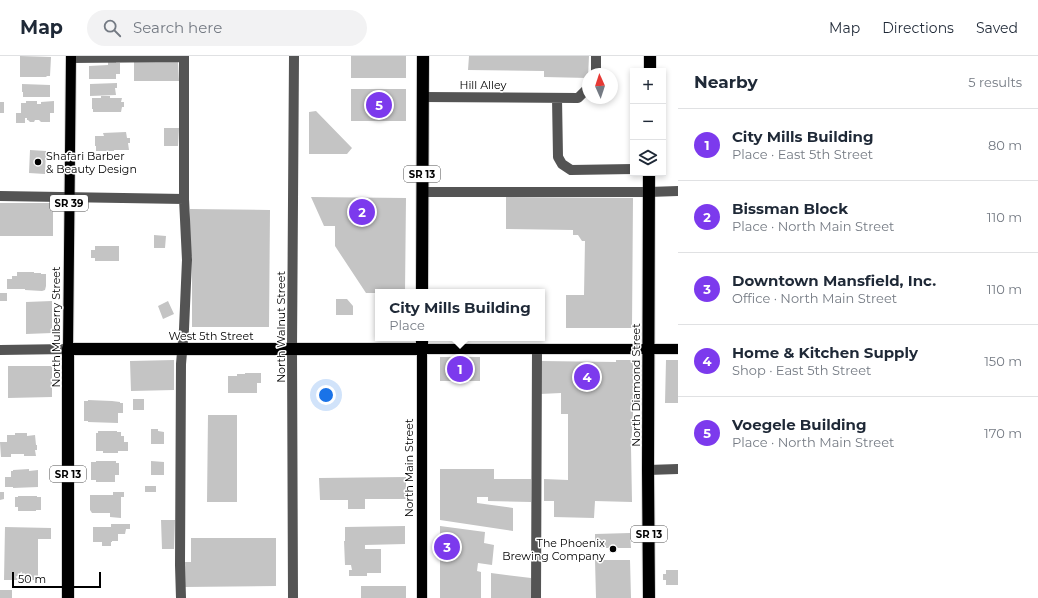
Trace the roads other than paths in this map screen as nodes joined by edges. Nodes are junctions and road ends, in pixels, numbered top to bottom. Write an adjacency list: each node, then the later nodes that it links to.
1 (184, 56): 6 (street); 19 (street)
2 (294, 56): 24 (street, North Walnut Street)
3 (423, 56): 10 (highway, SR 13)
4 (596, 56): 7 (street)
5 (650, 56): 8 (highway)
6 (71, 57): 18 (main road, North Mulberry Street / SR 39)
7 (596, 68)
8 (650, 68)
9 (582, 94): 11 (street, Hill Alley)
10 (423, 97): 11 (street, Hill Alley); 15 (highway, SR 13)
11 (557, 98): 12 (street)
12 (630, 169)
13 (649, 176): 16 (highway, North Diamond Street / SR 13)
14 (678, 191): 16 (street)
15 (422, 192): 16 (street); 20 (highway, SR 13)
16 (649, 192): 26 (highway, North Diamond Street / SR 13)
17 (0, 196): 18 (street)
18 (69, 197): 19 (street); 22 (main road, North Mulberry Street / SR 39)
19 (184, 199): 23 (street)
20 (422, 289)
21 (422, 344): 24 (highway, West 5th Street); 25 (main road); 34 (main road, North Main Street)
22 (68, 349): 23 (highway, West 5th Street); 28 (street, West 5th Street); 31 (highway, North Mulberry Street / SR 13)
23 (183, 349): 24 (highway, West 5th Street); 32 (street)
24 (292, 349): 33 (street, North Walnut Street)
25 (537, 349): 26 (main road); 35 (street)
26 (649, 349): 27 (main road); 30 (highway, North Diamond Street / SR 13)
27 (678, 349)
28 (0, 350)
29 (678, 469): 30 (street)
30 (648, 470): 36 (highway, North Diamond Street / SR 13)
31 (68, 598)
32 (181, 598)
33 (292, 598)
34 (422, 598)
35 (536, 598)
36 (649, 598)

